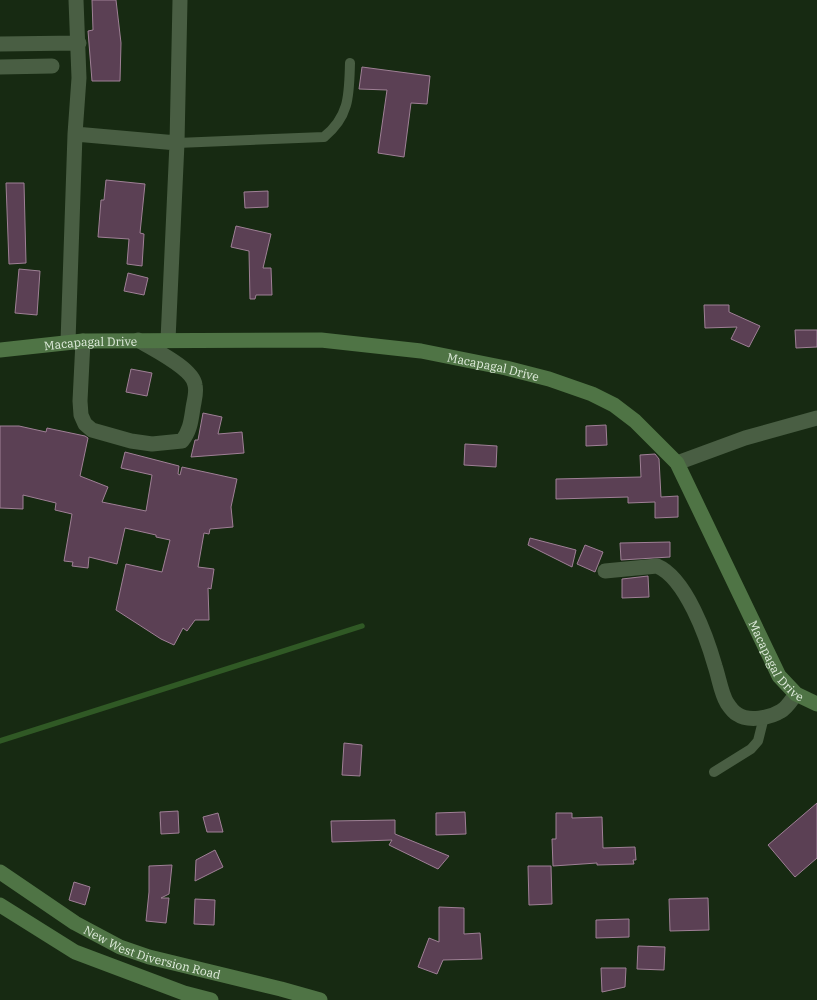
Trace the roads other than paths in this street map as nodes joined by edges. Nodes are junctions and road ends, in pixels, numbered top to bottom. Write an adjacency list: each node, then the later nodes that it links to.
1 (76, 0): 3 (street)
2 (180, 0): 9 (street)
3 (79, 43): 4 (street); 8 (street)
4 (0, 44)
5 (350, 63): 9 (lane)
6 (52, 66): 7 (street)
7 (0, 67)
8 (75, 134): 9 (street); 13 (street)
9 (177, 142): 11 (street)
10 (138, 340): 11 (main road, Macapagal Drive); 12 (main road, Macapagal Drive); 12 (street)
11 (168, 340): 16 (main road, Macapagal Drive)
12 (83, 341): 13 (main road, Macapagal Drive)
13 (68, 342): 14 (main road, Macapagal Drive)
14 (0, 350)
15 (817, 418): 16 (street)
16 (677, 463): 18 (main road, Macapagal Drive)
17 (605, 571): 20 (street)
18 (796, 694): 19 (main road, Macapagal Drive); 20 (street)
19 (817, 704)
20 (764, 717): 21 (lane)
21 (714, 772)
22 (0, 872): 25 (main road, New West Diversion Road)
23 (0, 905): 24 (main road, New West Diversion Road)
24 (211, 1000)
25 (320, 1000)

